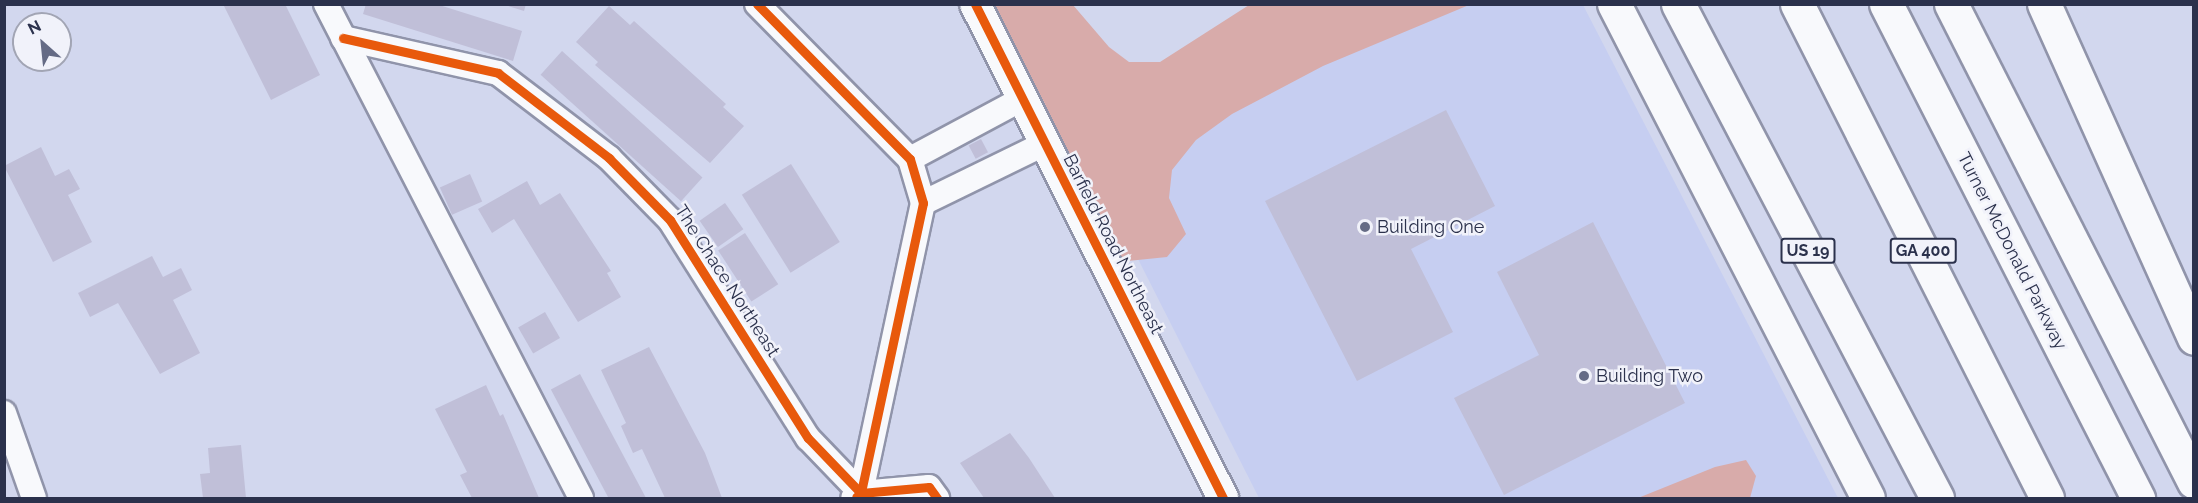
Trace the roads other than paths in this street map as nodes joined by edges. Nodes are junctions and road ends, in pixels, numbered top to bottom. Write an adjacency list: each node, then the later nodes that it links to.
1 (326, 4): 10 (street)
2 (757, 4): 13 (street)
3 (975, 4): 11 (street, Barfield Road Northeast)
4 (1614, 4): 23 (highway)
5 (1678, 4): 24 (highway, US 19)
6 (1797, 4): 25 (highway, GA 400)
7 (1886, 4): 26 (highway, Turner McDonald Parkway)
8 (1951, 4): 17 (highway)
9 (2044, 4): 15 (highway)
10 (343, 38): 18 (street, The Chace Northeast); 20 (street)
11 (1022, 99): 12 (street, Barfield Road Northeast); 13 (street)
12 (1044, 144): 14 (street); 22 (street, Barfield Road Northeast)
13 (910, 159): 14 (street)
14 (923, 203): 18 (street)
15 (2193, 338)
16 (4, 413): 19 (street)
17 (2193, 482)
18 (857, 496): 21 (street)
19 (34, 498)
20 (581, 498)
21 (937, 498)
22 (1223, 498)
23 (1868, 498)
24 (1937, 498)
25 (2047, 498)
26 (2138, 498)

